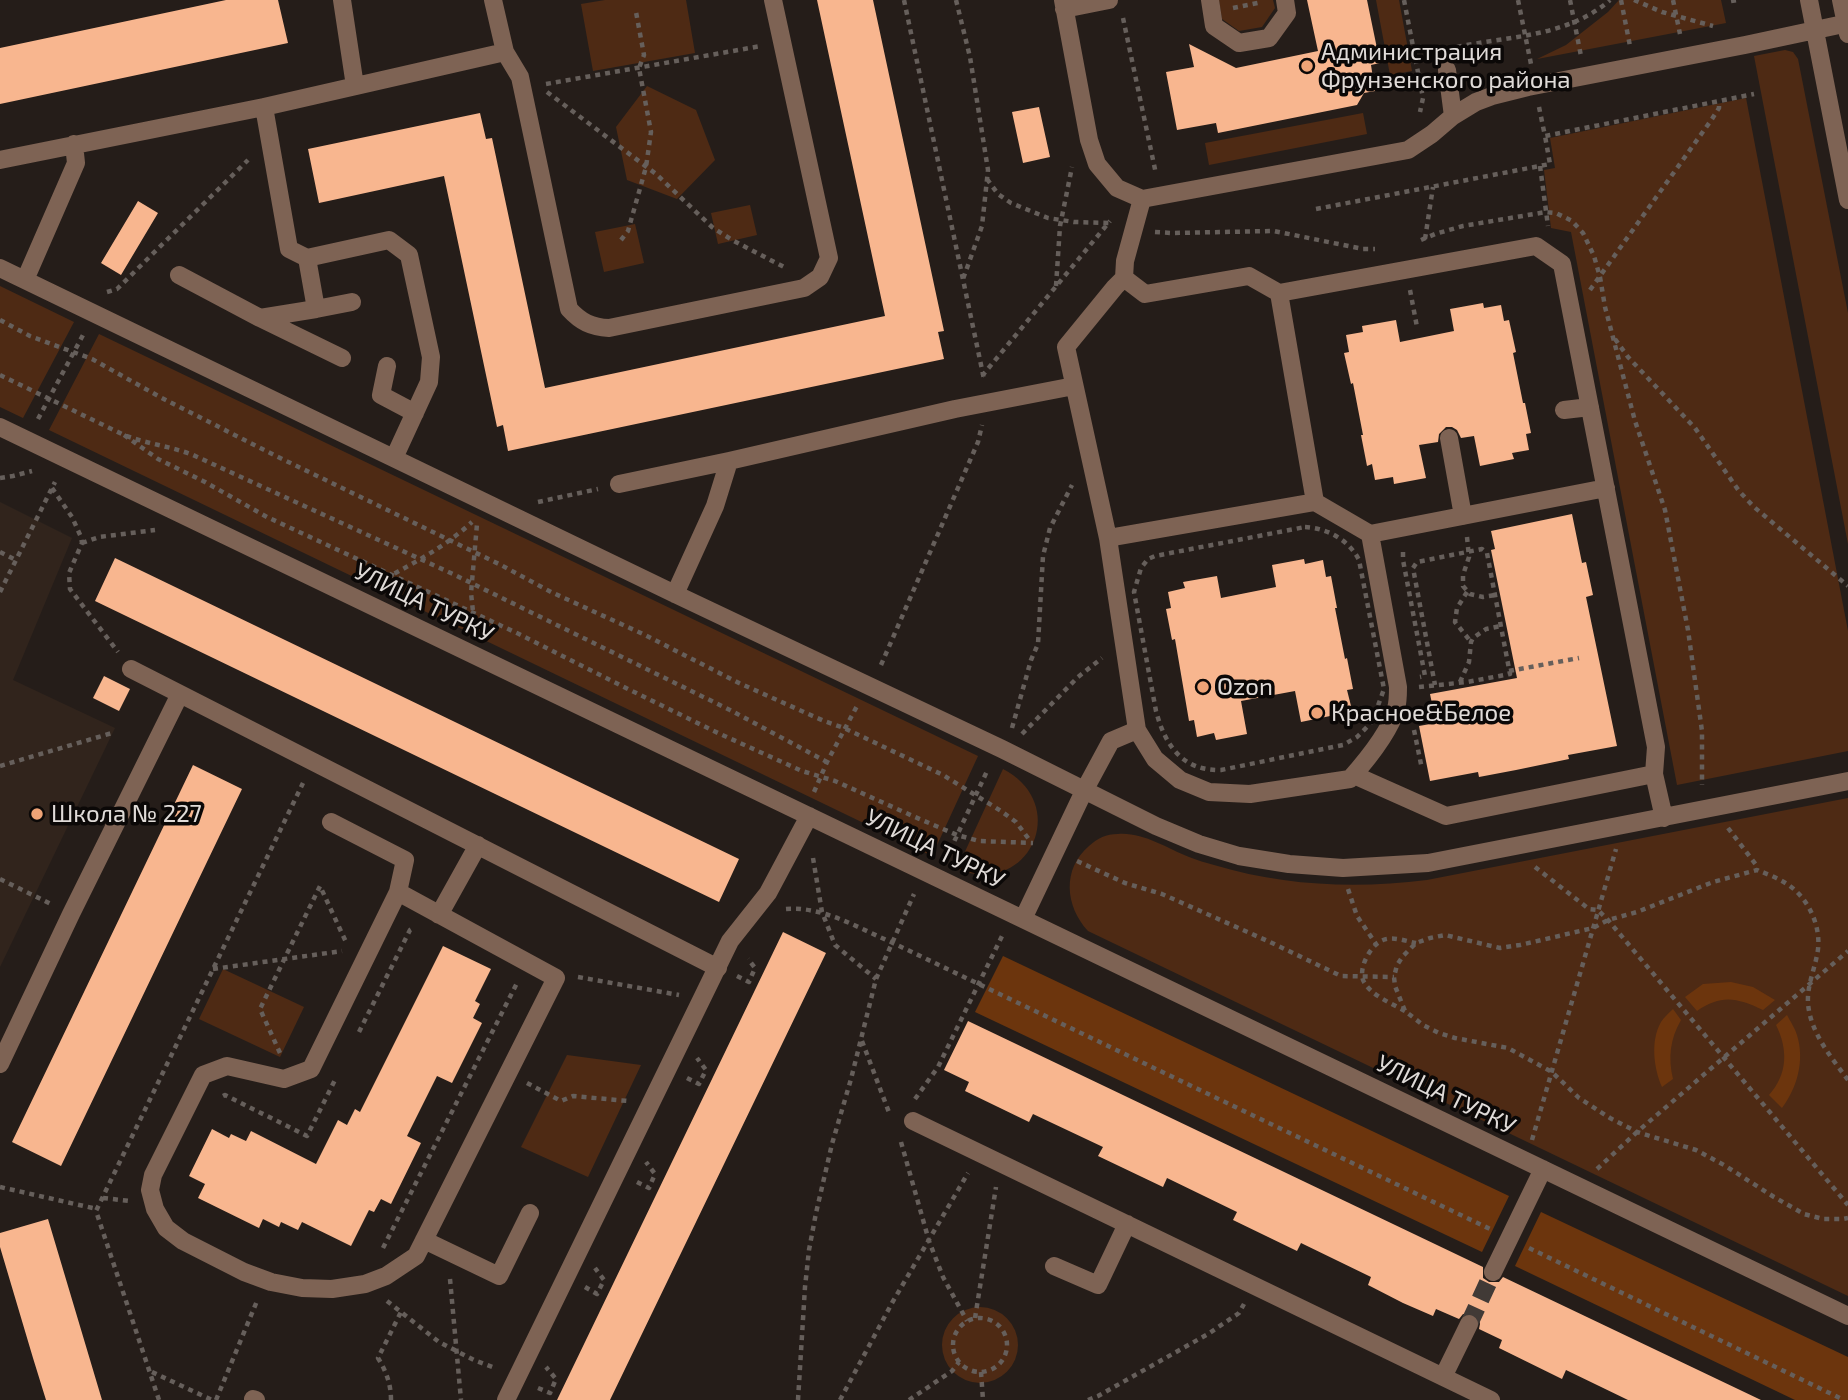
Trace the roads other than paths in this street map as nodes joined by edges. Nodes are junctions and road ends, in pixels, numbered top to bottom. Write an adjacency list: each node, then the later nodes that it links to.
1 (342, 0): 14 (street)
2 (493, 0): 12 (street)
3 (773, 0): 12 (street)
4 (1284, 0): 9 (street)
5 (1809, 0): 11 (street)
6 (1841, 0): 10 (street)
7 (1063, 5): 8 (street); 19 (street)
8 (1116, 6)
9 (1211, 6)
10 (1847, 27): 11 (street)
11 (1815, 29): 16 (street); 20 (street)
12 (505, 51): 14 (street)
13 (1447, 71): 16 (street)
14 (355, 86): 15 (street)
15 (264, 107): 17 (street); 21 (street)
16 (1453, 116): 19 (street)
17 (74, 145): 18 (street); 25 (street)
18 (0, 160)
19 (1137, 197): 24 (street)
20 (1848, 200)
21 (307, 258): 28 (street); 35 (street)
22 (0, 268): 25 (street)
23 (179, 275): 29 (street)
24 (1124, 278): 26 (street); 32 (street)
25 (25, 280): 38 (street)
26 (1279, 293): 33 (street); 42 (street)
27 (352, 302): 28 (street)
28 (316, 309): 29 (street)
29 (260, 318): 30 (street)
30 (342, 358)
31 (387, 366): 35 (street)
32 (1074, 386): 39 (street); 45 (street)
33 (1590, 407): 34 (street); 41 (street)
34 (1564, 410)
35 (415, 413): 38 (street)
36 (0, 427): 54 (street, УЛИЦА ТУРКУ)
37 (1449, 438): 43 (street)
38 (394, 458): 46 (street)
39 (729, 461): 40 (street); 46 (street)
40 (614, 485)
41 (1606, 488): 43 (street); 50 (street)
42 (1315, 502): 44 (street); 45 (street)
43 (1463, 516): 44 (street)
44 (1370, 534): 51 (street)
45 (1108, 538): 49 (street)
46 (675, 594): 53 (street)
47 (131, 669): 48 (street)
48 (180, 694): 57 (street); 62 (street)
49 (1137, 730): 51 (street); 53 (street)
50 (1654, 774): 51 (street); 55 (street)
51 (1354, 775)
52 (1848, 780): 55 (street)
53 (1084, 790): 55 (street); 60 (street)
54 (809, 816): 60 (street, УЛИЦА ТУРКУ); 61 (street)
55 (1664, 818)
56 (331, 822): 58 (street)
57 (478, 845): 59 (street); 61 (street)
58 (398, 892): 59 (street); 67 (street)
59 (439, 915): 67 (street)
60 (1023, 919): 64 (street, УЛИЦА ТУРКУ)
61 (724, 970): 73 (street)
62 (0, 1064)
63 (912, 1115): 66 (street)
64 (1543, 1170): 69 (street); 70 (street, УЛИЦА ТУРКУ)
65 (530, 1213): 67 (street)
66 (1127, 1224): 68 (street); 72 (street)
67 (424, 1240)
68 (1054, 1266)
69 (1493, 1272)
70 (1848, 1316)
71 (1469, 1324): 72 (street)
72 (1443, 1377): 74 (street)
73 (506, 1400)
74 (1491, 1400)

